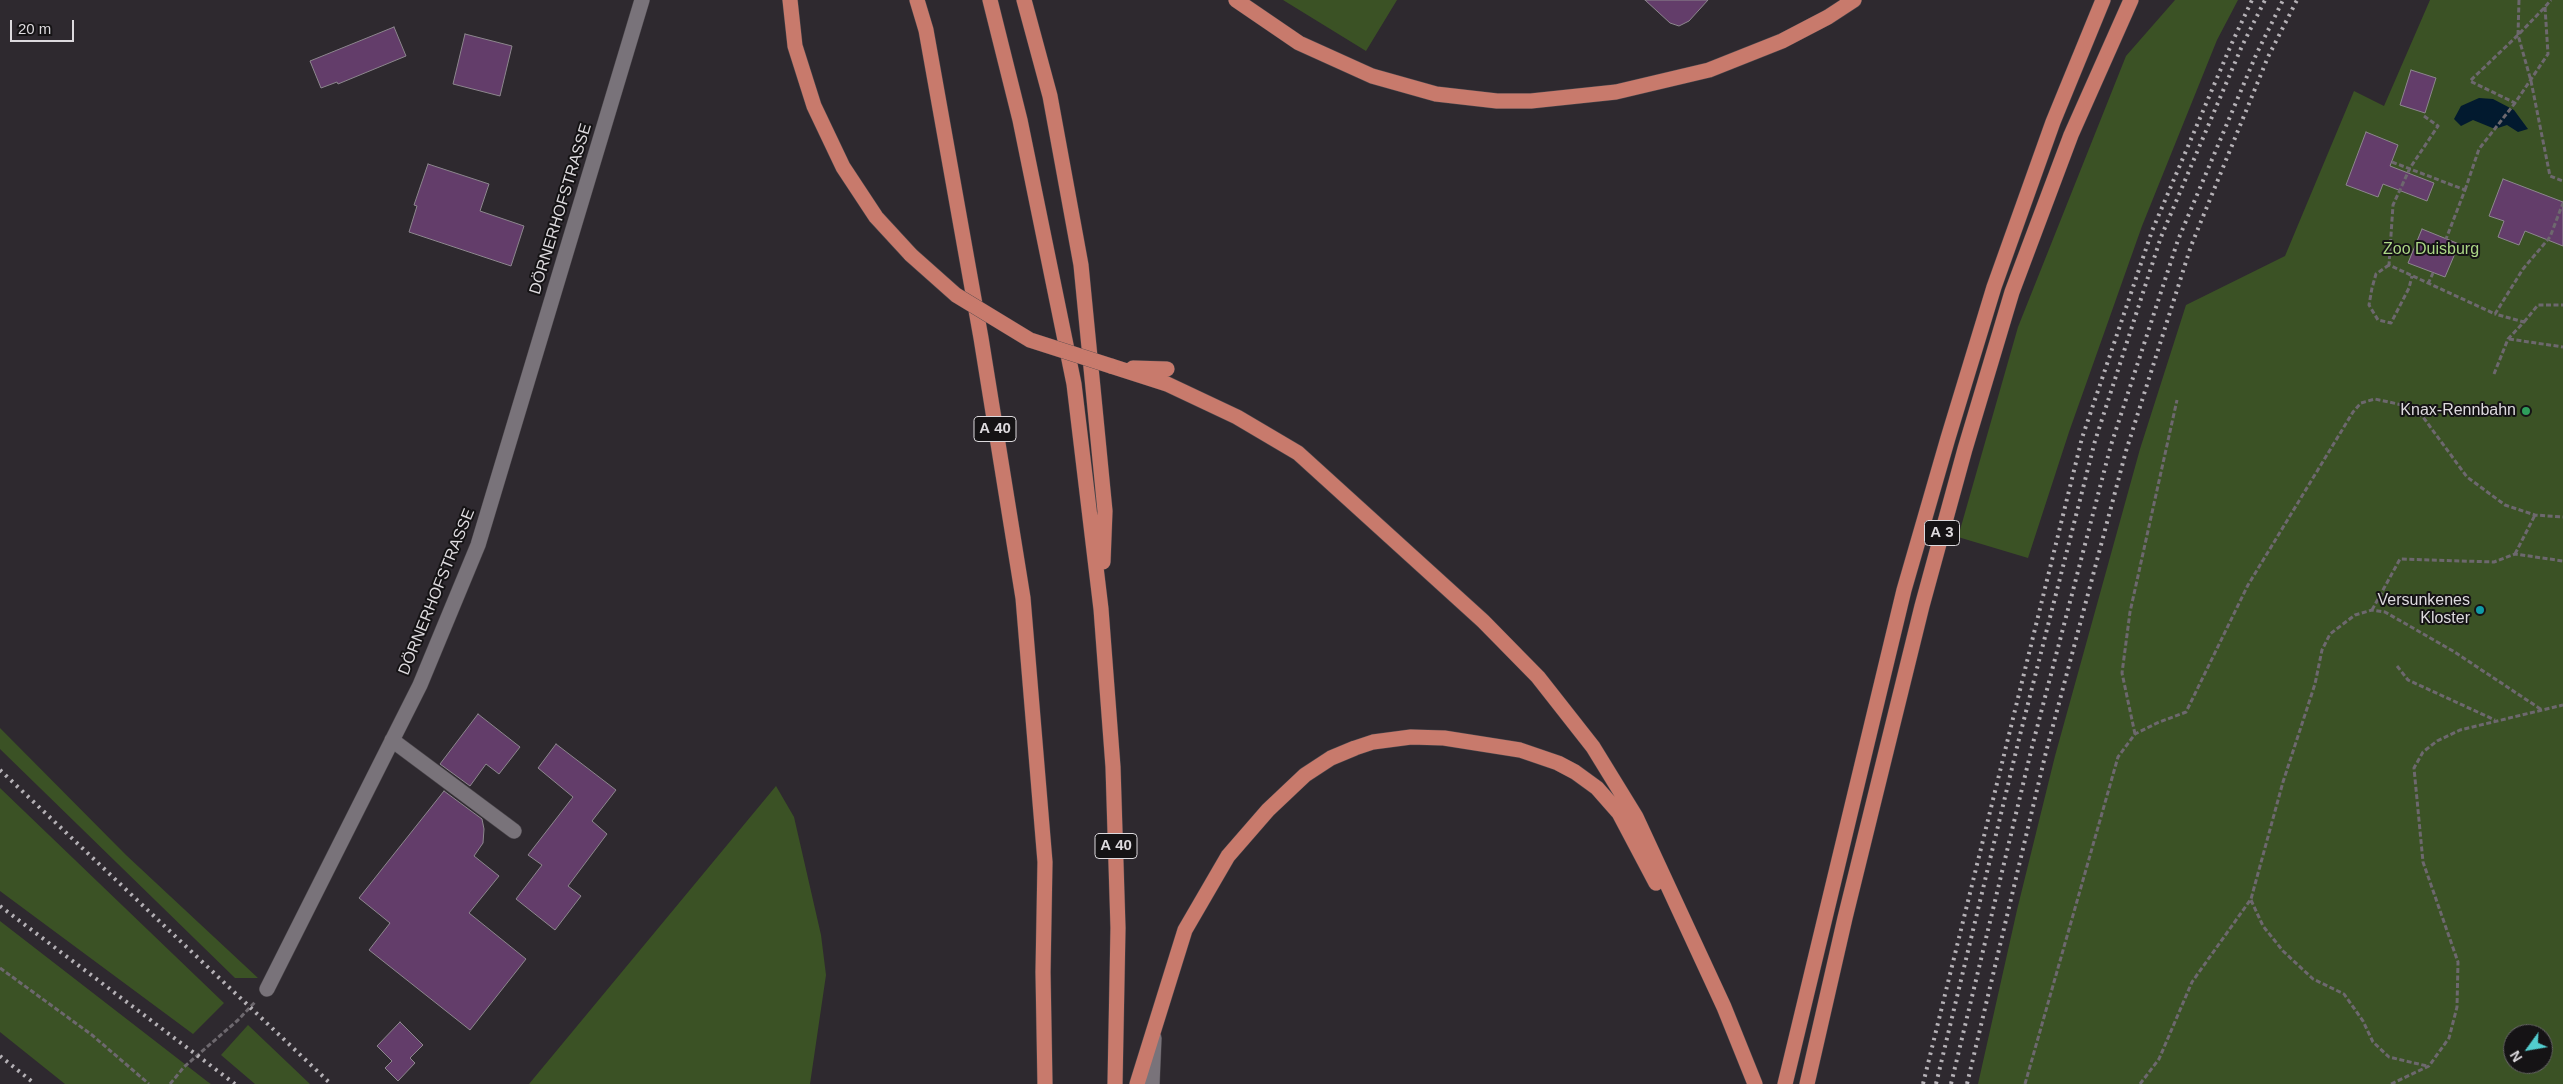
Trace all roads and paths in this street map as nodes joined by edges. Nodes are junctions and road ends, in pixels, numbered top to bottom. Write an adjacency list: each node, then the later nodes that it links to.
1 (642, 0): 45 (lane, DÖRNERHOFSTRASSE)
2 (790, 0): 47 (highway, bridge)
3 (917, 0): 55 (highway, A 40)
4 (990, 0): 38 (highway, A 40)
5 (1024, 0): 38 (highway)
6 (1236, 0): 7 (highway)
7 (1854, 0)
8 (2103, 0): 60 (highway, A 3)
9 (2131, 0): 61 (highway, A 3)
10 (2519, 0): 13 (path)
11 (2551, 0): 12 (path)
12 (2545, 7): 13 (path); 14 (path)
13 (2518, 35): 14 (path); 15 (path)
14 (2531, 81): 15 (path); 19 (path)
15 (2515, 103): 20 (path)
16 (2424, 116): 18 (path)
17 (2392, 162): 18 (path)
18 (2410, 168): 20 (path); 23 (path)
19 (2563, 181)
20 (2465, 190): 22 (path)
21 (2563, 203): 28 (path)
22 (2446, 239)
23 (2389, 265): 25 (path); 25 (path)
24 (2433, 273): 26 (path)
25 (2412, 276): 26 (path)
26 (2428, 284): 28 (path)
27 (2563, 305): 29 (path)
28 (2495, 314): 29 (path)
29 (2524, 322): 30 (path)
30 (2508, 339): 31 (path); 32 (path)
31 (2563, 347)
32 (2494, 374)
33 (2177, 400): 44 (path)
34 (2535, 515): 35 (path); 36 (path); 44 (path)
35 (2563, 517)
36 (2515, 554): 37 (path); 39 (path)
37 (2563, 561)
38 (1101, 609): 56 (highway, A 40)
39 (2372, 610): 42 (path); 48 (path)
40 (2397, 666): 43 (path)
41 (2563, 706): 42 (path)
42 (2542, 710): 43 (path)
43 (2496, 721): 52 (path)
44 (2135, 734): 62 (path)
45 (392, 740): 46 (lane); 50 (lane, DÖRNERHOFSTRASSE)
46 (514, 831)
47 (1669, 898): 51 (highway); 59 (highway)
48 (2251, 899): 52 (path); 63 (path)
49 (0, 968): 53 (path)
50 (266, 989): 54 (path)
51 (1154, 1024): 57 (highway); 58 (lane)
52 (2429, 1066): 64 (path)
53 (149, 1084)
54 (170, 1084)
55 (1045, 1084)
56 (1115, 1084)
57 (1137, 1084)
58 (1152, 1084)
59 (1755, 1084)
60 (1785, 1084)
61 (1807, 1084)
62 (2025, 1084)
63 (2140, 1084)
64 (2391, 1084)

